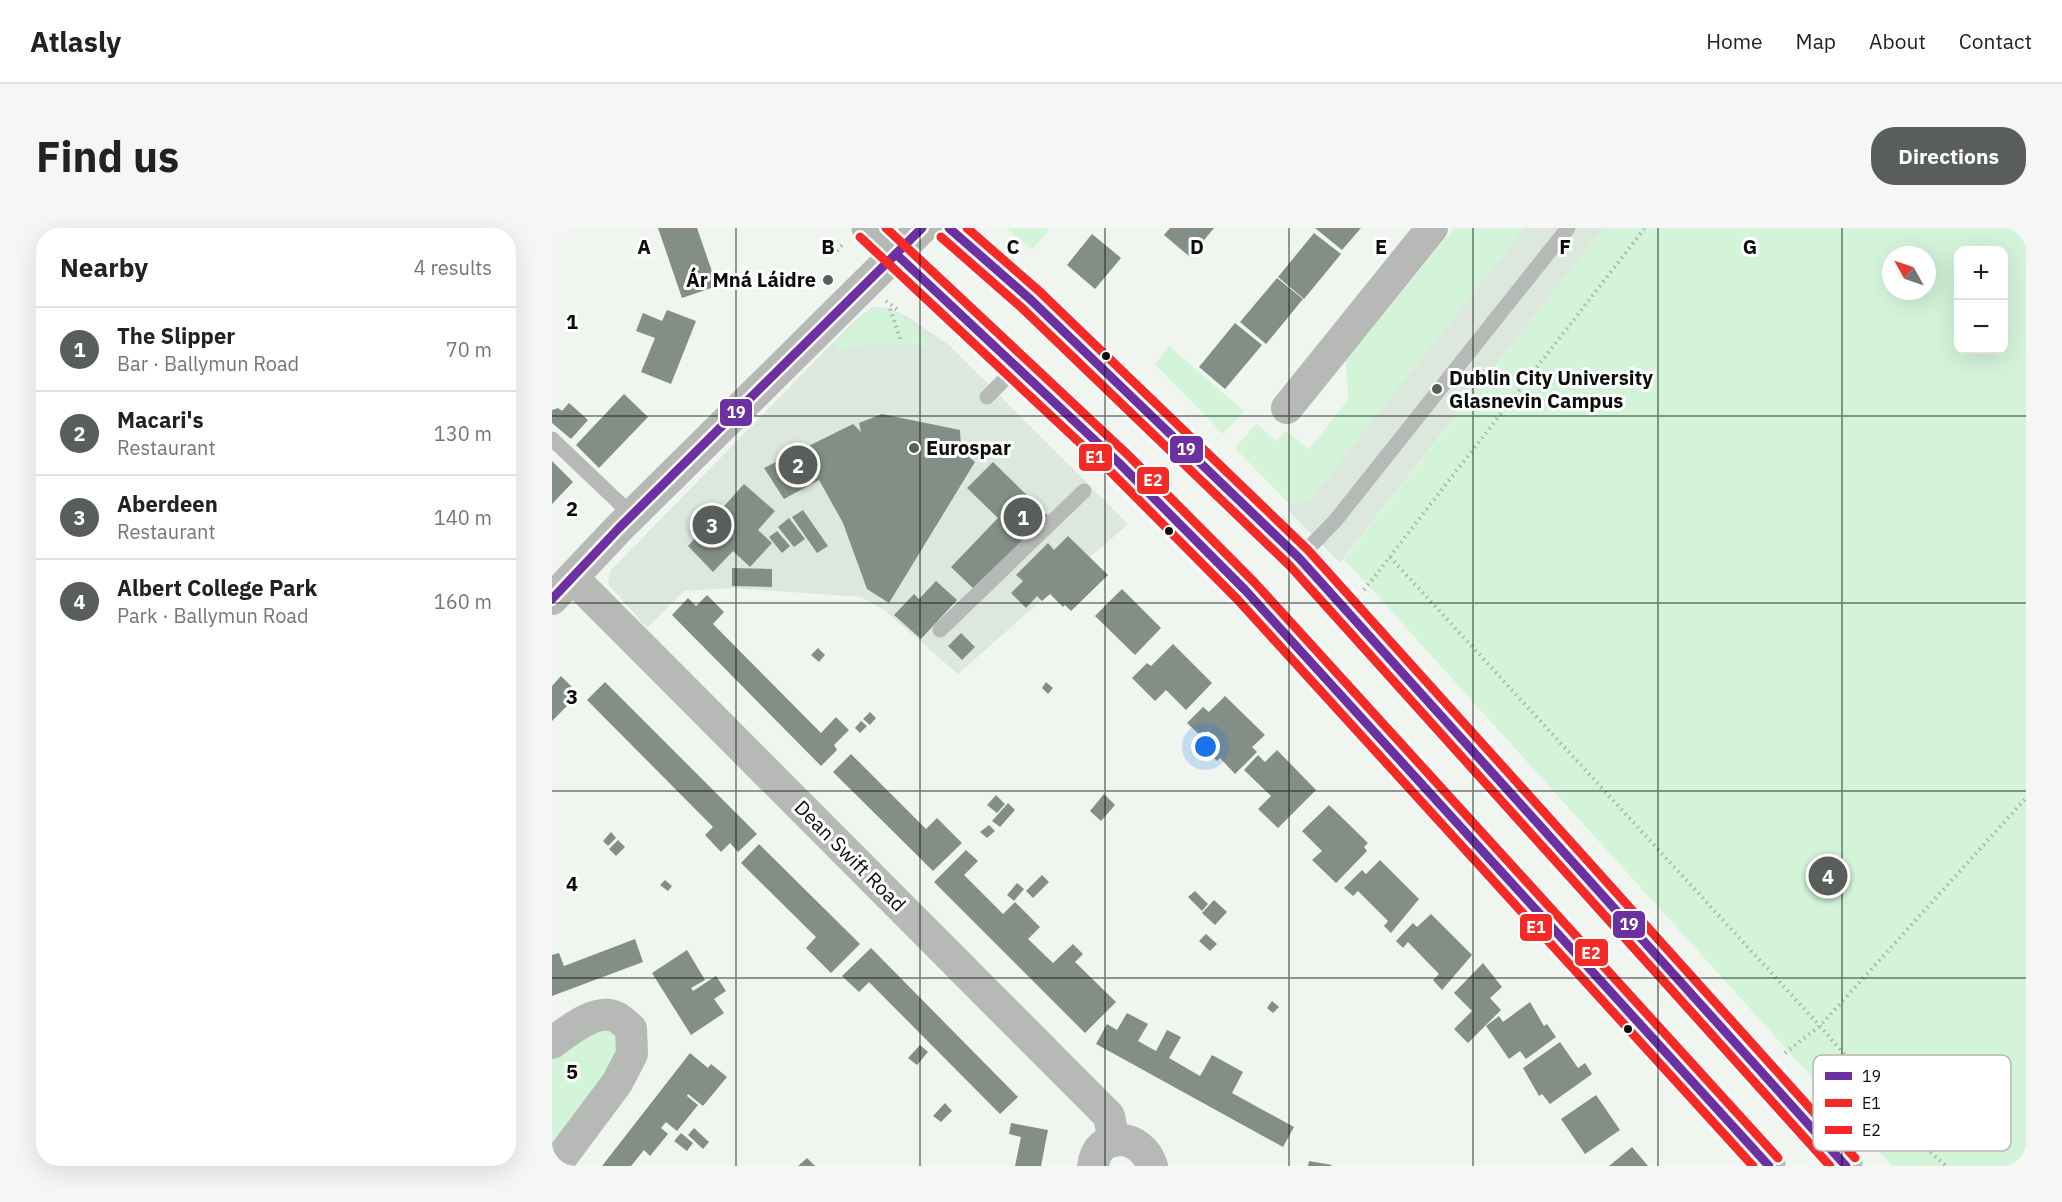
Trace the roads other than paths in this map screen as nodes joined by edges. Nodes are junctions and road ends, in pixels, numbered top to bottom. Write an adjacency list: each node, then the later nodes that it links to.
1 (868, 228): 6 (main road)
2 (922, 228): 6 (street)
3 (949, 228): 13 (main road)
4 (1432, 228): 9 (street)
5 (1568, 228): 13 (lane)
6 (896, 254): 7 (main road); 12 (street)
7 (1017, 367): 8 (lane); 23 (main road)
8 (987, 398)
9 (1287, 408)
10 (552, 439): 12 (lane)
11 (1084, 491): 15 (lane)
12 (632, 515): 14 (street)
13 (1299, 558): 17 (main road)
14 (562, 588): 18 (street, Dean Swift Road)
15 (940, 630)
16 (552, 1043): 20 (street)
17 (1813, 1129)
18 (1114, 1141): 21 (street); 22 (street)
19 (1833, 1151): 24 (main road)
20 (555, 1166)
21 (1093, 1166)
22 (1152, 1166)
23 (1769, 1166)
24 (1846, 1166)

